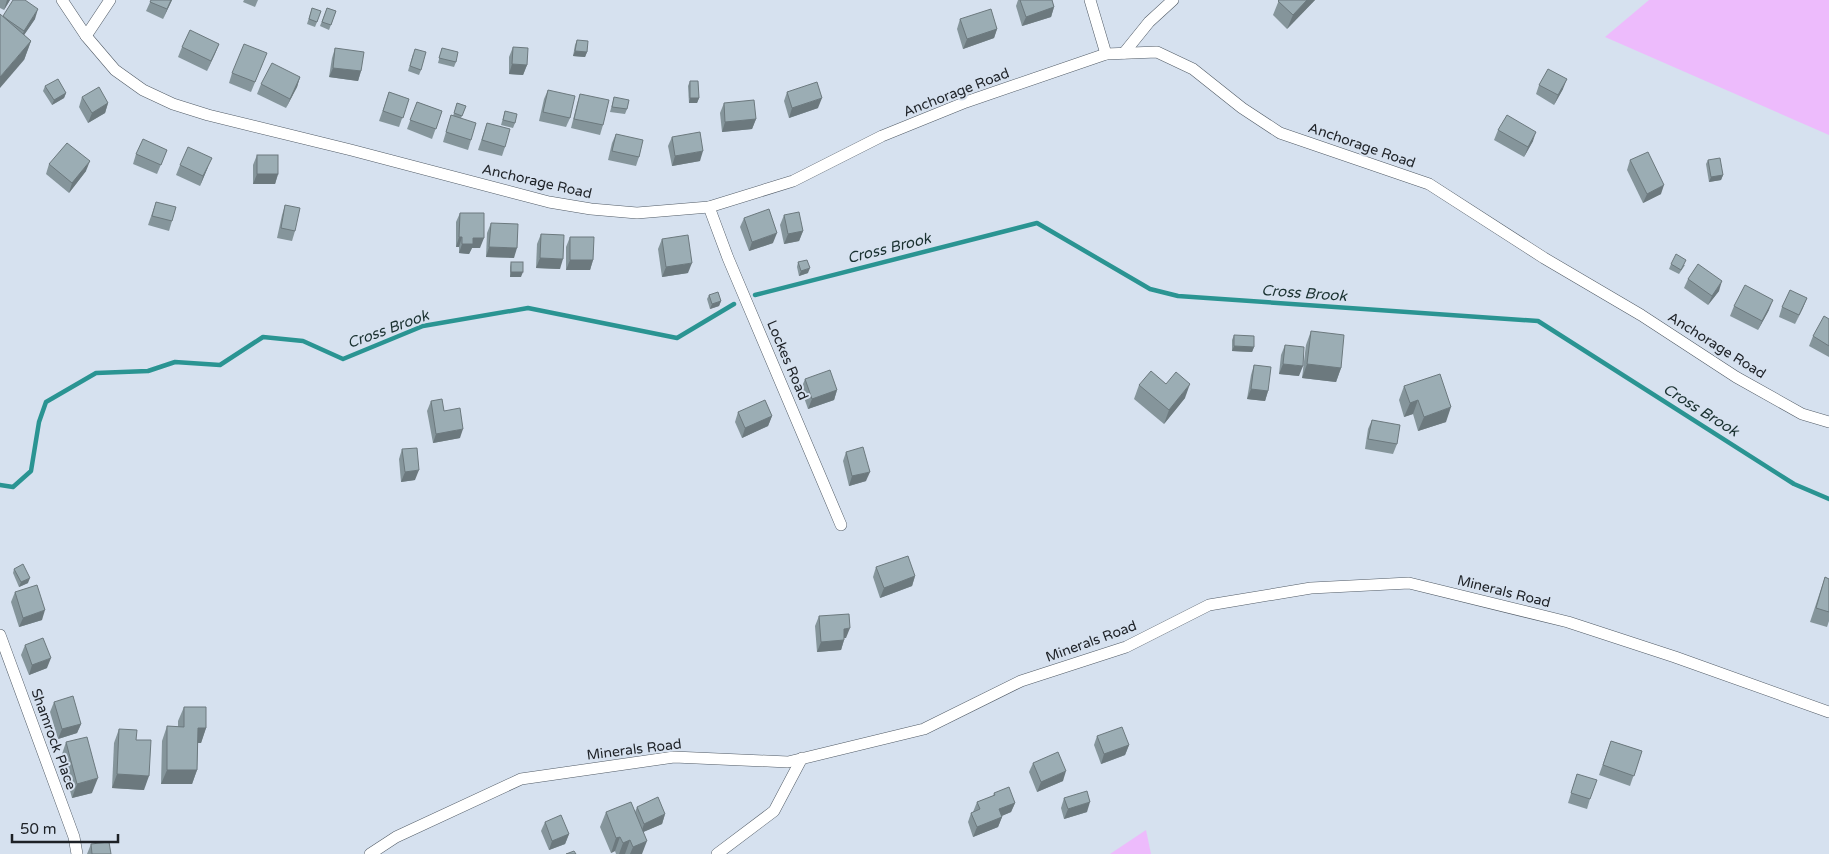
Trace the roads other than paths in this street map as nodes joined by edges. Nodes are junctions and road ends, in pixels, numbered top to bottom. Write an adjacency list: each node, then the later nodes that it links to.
1 (62, 0): 5 (street, Anchorage Road)
2 (110, 0): 5 (street)
3 (1090, 0): 7 (street)
4 (1174, 0): 6 (street)
5 (86, 36): 8 (street, Anchorage Road)
6 (1124, 53): 7 (street, Anchorage Road); 9 (street, Anchorage Road)
7 (1106, 54): 8 (street, Anchorage Road)
8 (709, 207): 10 (street, Lockes Road)
9 (1829, 422)
10 (841, 525)
11 (0, 634): 14 (street, Shamrock Place)
12 (1829, 712): 13 (street, Minerals Road)
13 (802, 758): 15 (street, Minerals Road); 16 (street)
14 (77, 854)
15 (370, 854)
16 (717, 854)

